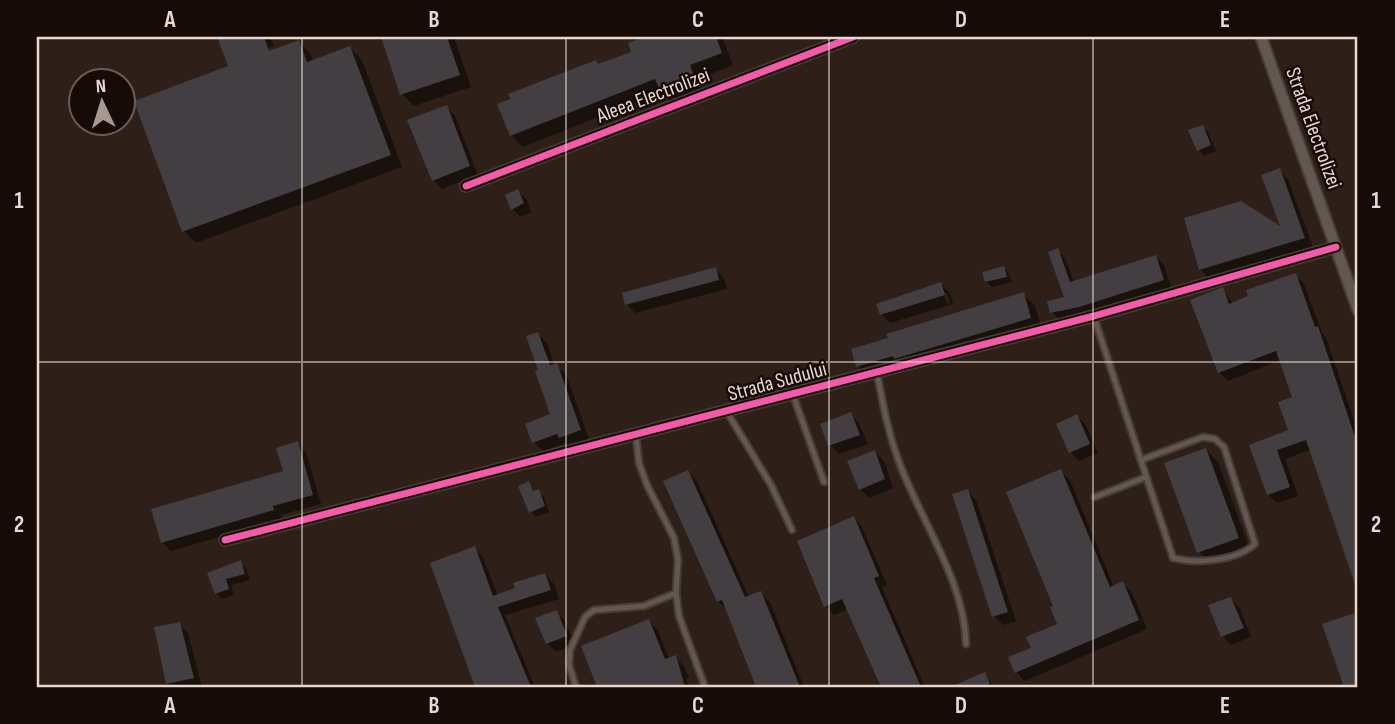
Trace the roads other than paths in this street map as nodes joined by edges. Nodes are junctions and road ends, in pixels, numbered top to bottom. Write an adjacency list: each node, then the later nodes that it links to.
1 (853, 37): 3 (street, Aleea Electrolizei)
2 (1261, 37): 4 (street, Strada Electrolizei)
3 (466, 186)
4 (1335, 247): 5 (street, Strada Electrolizei); 6 (street, Strada Sudului)
5 (1358, 310)
6 (1094, 316): 7 (street, Strada Sudului); 11 (lane)
7 (877, 373): 8 (street, Strada Sudului); 18 (lane)
8 (793, 395): 9 (street, Strada Sudului); 13 (lane)
9 (727, 412): 10 (street, Strada Sudului); 15 (lane)
10 (636, 435): 16 (street, Strada Sudului); 17 (lane)
11 (1141, 460): 12 (lane); 12 (lane)
12 (1146, 477): 14 (lane)
13 (824, 482)
14 (1096, 497)
15 (792, 530)
16 (225, 540)
17 (676, 593): 19 (lane); 20 (lane)
18 (966, 644)
19 (576, 687)
20 (705, 687)

